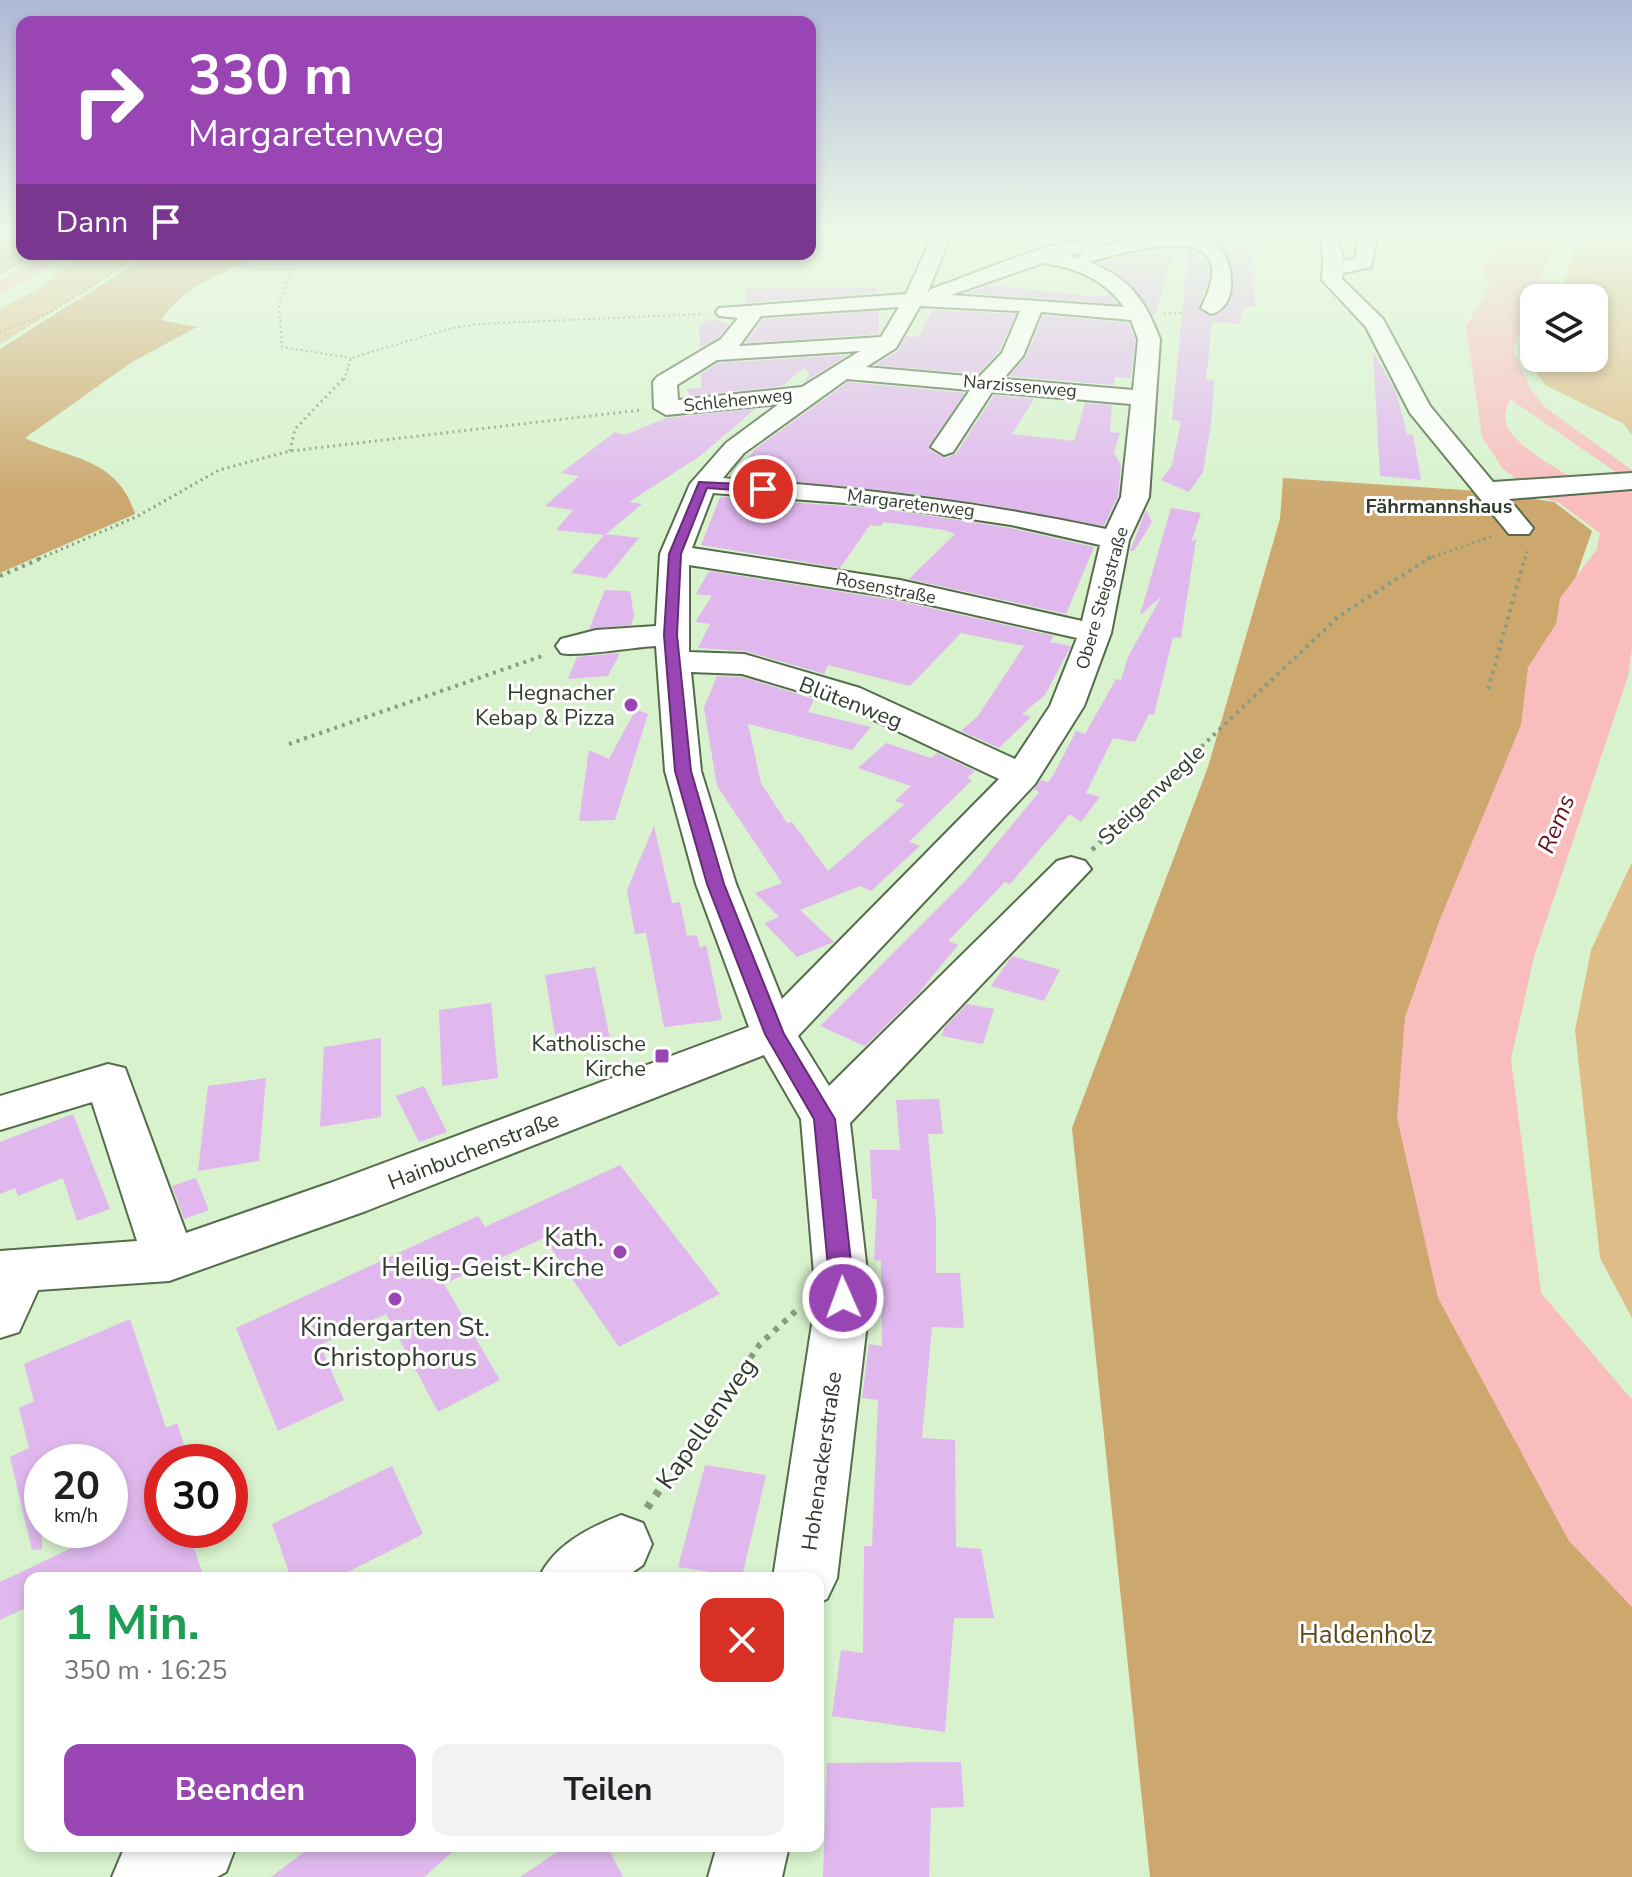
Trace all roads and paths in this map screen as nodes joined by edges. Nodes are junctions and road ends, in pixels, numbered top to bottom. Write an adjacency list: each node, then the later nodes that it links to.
1 (19, 325): 9 (path)
2 (280, 325): 12 (path)
3 (474, 325): 12 (path)
4 (744, 325): 11 (street, Schlehenweg)
5 (899, 325): 10 (street, Hohenackerstraße)
6 (1025, 325): 14 (street)
7 (1145, 325): 16 (street, Obere Steigstraße)
8 (1375, 325): 22 (street)
9 (0, 332)
10 (888, 343): 11 (street); 13 (street, Hohenackerstraße)
11 (711, 354): 17 (street, Schlehenweg)
12 (351, 358): 19 (path)
13 (846, 372): 14 (street, Narzissenweg); 15 (street, Hohenackerstraße)
14 (987, 382): 16 (street, Narzissenweg); 18 (street)
15 (808, 394): 17 (street, Schlehenweg); 21 (street, Hohenackerstraße)
16 (1146, 398): 24 (street, Obere Steigstraße)
17 (666, 408): 19 (path)
18 (944, 447)
19 (290, 451): 26 (path)
20 (1632, 481): 22 (street)
21 (703, 484): 24 (street, Margaretenweg); 25 (street, Hohenackerstraße)
22 (1497, 490): 23 (street)
23 (1519, 528): 30 (path); 33 (path, Steigenwegle)
24 (1115, 540): 27 (street, Obere Steigstraße)
25 (675, 554): 27 (street, Rosenstraße); 29 (street, Hohenackerstraße)
26 (0, 576)
27 (1095, 633): 32 (street, Obere Steigstraße)
28 (572, 646): 29 (street, Blütenweg); 31 (path)
29 (671, 648): 32 (street, Blütenweg); 34 (street, Hohenackerstraße)
30 (1488, 689)
31 (289, 744)
32 (1022, 776): 34 (street, Obere Steigstraße)
33 (1071, 869): 36 (street)
34 (774, 1034): 36 (street, Hohenackerstraße); 37 (street, Hainbuchenstraße)
35 (0, 1113): 37 (street)
36 (825, 1119): 38 (street, Hohenackerstraße)
37 (169, 1260): 39 (street, Hainbuchenstraße)
38 (842, 1268): 40 (path, Kapellenweg); 42 (street, Hohenackerstraße)
39 (6, 1287)
40 (621, 1544): 41 (street)
41 (580, 1572)
42 (806, 1572)
43 (190, 1852): 45 (street)
44 (751, 1852): 46 (street)
45 (149, 1877)
46 (745, 1877)

